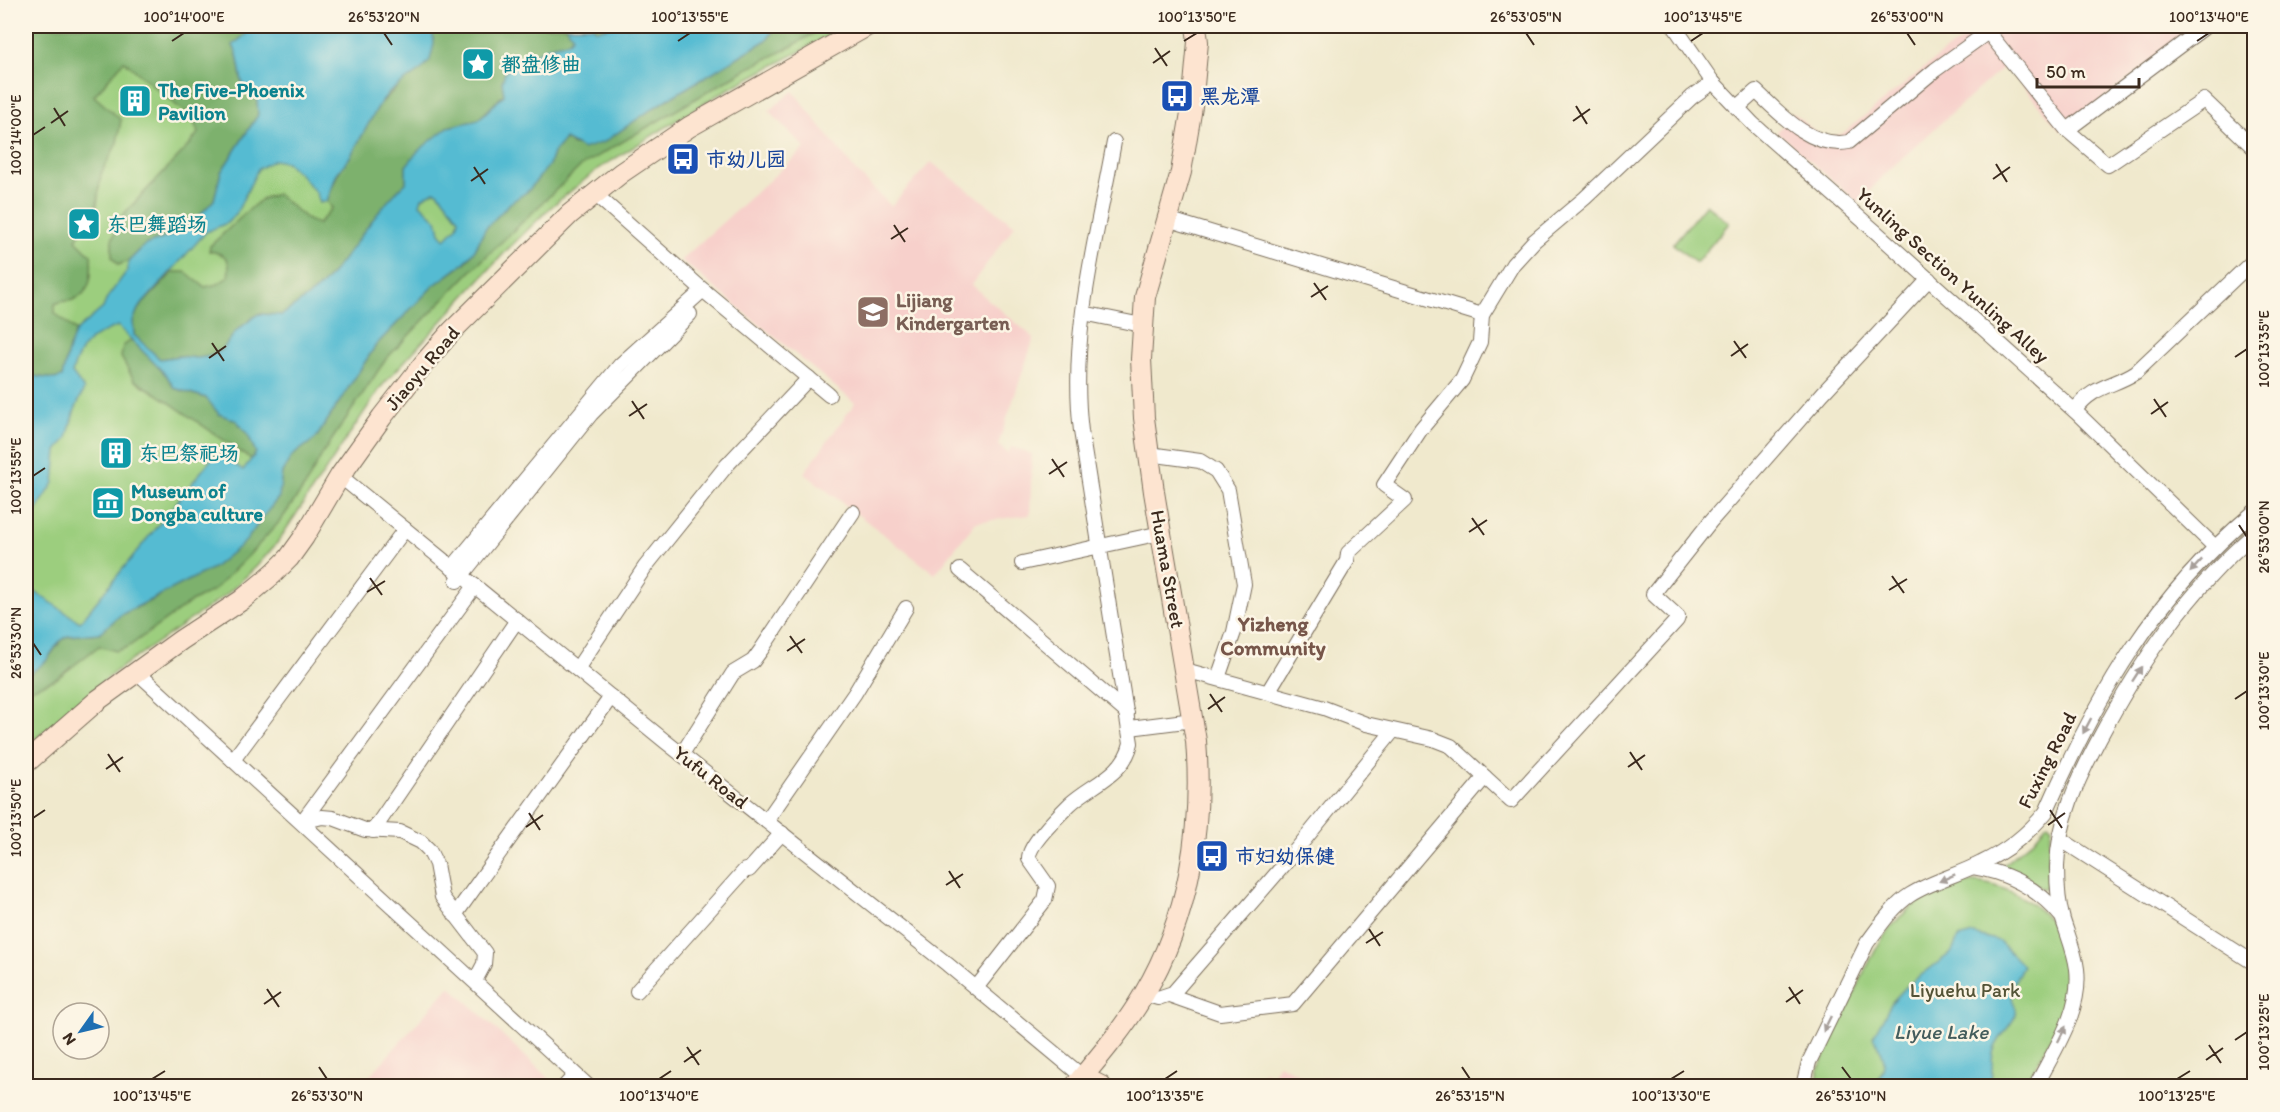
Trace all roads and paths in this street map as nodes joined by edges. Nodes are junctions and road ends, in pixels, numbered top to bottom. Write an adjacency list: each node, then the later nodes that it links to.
1 (867, 26): 10 (main road, Jiaoyu Road)
2 (1196, 26): 11 (main road, Huama Street)
3 (1674, 26): 5 (street, Yunling Section Yunling Alley)
4 (2206, 26): 7 (street)
5 (1713, 82): 6 (street, Yunling Section Yunling Alley); 16 (street)
6 (1737, 108): 7 (street); 13 (street, Yunling Section Yunling Alley)
7 (2067, 130): 9 (street)
8 (1114, 142): 15 (street)
9 (2254, 148)
10 (595, 194): 14 (street); 22 (main road, Jiaoyu Road)
11 (1167, 219): 16 (street); 17 (main road, Huama Street)
12 (2254, 260): 20 (street)
13 (1929, 279): 20 (street, Yunling Section Yunling Alley); 50 (street)
14 (702, 296): 18 (street); 31 (street); 33 (street)
15 (1083, 313): 17 (street); 28 (street)
16 (1482, 315): 41 (street)
17 (1142, 325): 21 (main road, Huama Street)
18 (809, 378): 19 (street); 37 (street)
19 (829, 395)
20 (2075, 410): 29 (street, Yunling Section Yunling Alley)
21 (1149, 454): 26 (main road, Huama Street); 40 (street)
22 (340, 477): 25 (street, Yufu Road); 39 (main road, Jiaoyu Road)
23 (853, 512): 47 (street)
24 (2254, 512): 29 (street, Fuxing Road)
25 (405, 529): 31 (street, Yufu Road); 48 (street)
26 (1161, 533): 28 (street); 38 (main road, Huama Street)
27 (2254, 534): 55 (street, Fuxing Road, one-way to 27)
28 (1100, 546): 30 (street); 43 (street)
29 (2215, 547): 56 (street, Fuxing Road, one-way to 56)
30 (1022, 563)
31 (452, 568): 34 (street, Yufu Road)
32 (960, 570): 43 (street)
33 (457, 581)
34 (475, 586): 36 (street, Yufu Road); 52 (street)
35 (906, 608): 51 (street)
36 (517, 620): 37 (street, Yufu Road); 53 (street)
37 (577, 669): 42 (street, Yufu Road)
38 (1185, 670): 40 (street); 44 (main road, Huama Street)
39 (137, 672): 48 (street); 49 (main road, Jiaoyu Road)
40 (1218, 678): 41 (street)
41 (1268, 692): 46 (street)
42 (611, 697): 47 (street, Yufu Road); 57 (street)
43 (1128, 713): 45 (street)
44 (1194, 720): 45 (street); 63 (main road, Huama Street)
45 (1130, 728): 61 (street)
46 (1392, 731): 50 (street); 64 (street)
47 (682, 754): 51 (street, Yufu Road)
48 (233, 760): 52 (street)
49 (26, 763)
50 (1485, 777): 64 (street)
51 (767, 820): 54 (street, Yufu Road)
52 (302, 822): 53 (street); 60 (street)
53 (373, 831): 57 (street)
54 (783, 833): 61 (street, Yufu Road); 62 (street)
55 (2060, 839): 58 (street, Fuxing Road); 59 (street)
56 (1972, 867): 58 (street); 70 (street, Fuxing Road, one-way to 70)
57 (454, 915): 60 (street)
58 (2062, 918): 71 (street, Fuxing Road, one-way to 58)
59 (2254, 963)
60 (476, 981): 65 (street)
61 (976, 988): 66 (street, Yufu Road)
62 (637, 991)
63 (1144, 994): 64 (street); 66 (main road, Huama Street)
64 (1169, 995)
65 (575, 1074): 67 (street); 68 (street)
66 (1082, 1083): 69 (main road, Yufu Road)
67 (565, 1086)
68 (588, 1086)
69 (1101, 1086)
70 (1803, 1086)
71 (2036, 1086)

